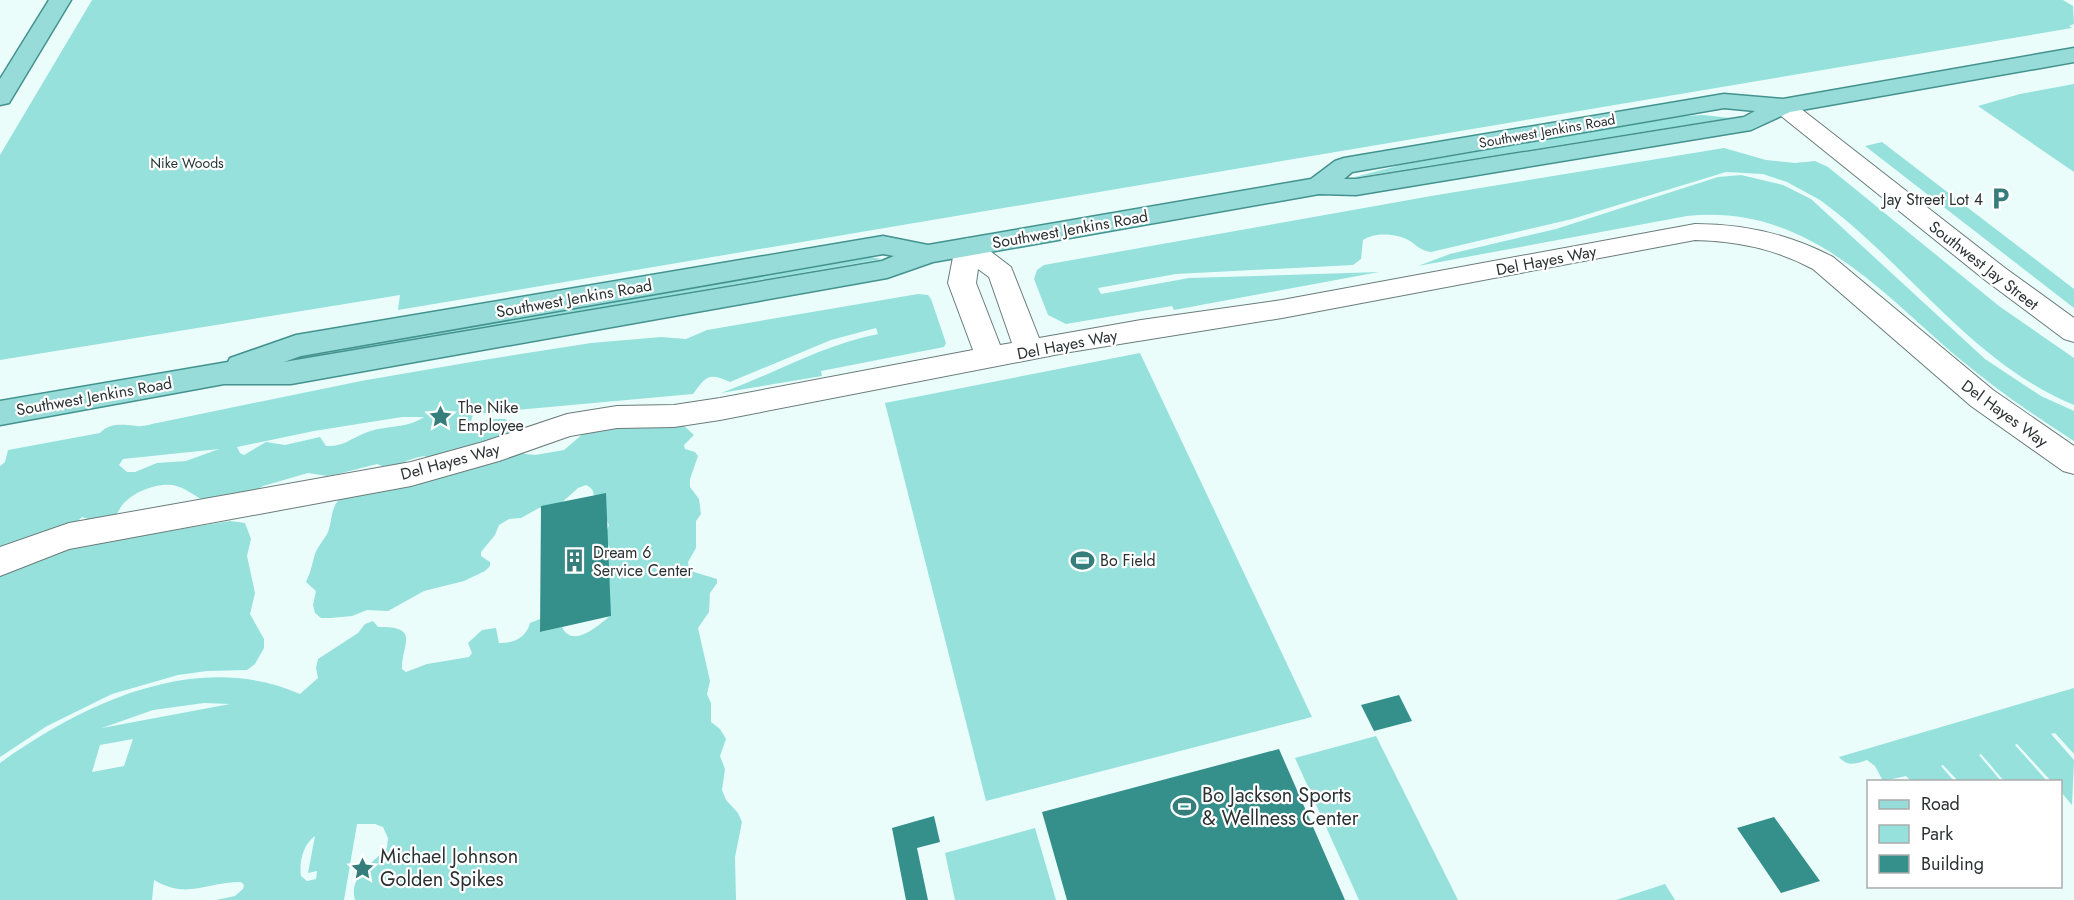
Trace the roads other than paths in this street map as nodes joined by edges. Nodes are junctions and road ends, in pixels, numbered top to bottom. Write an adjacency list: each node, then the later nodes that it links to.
1 (60, 0): 3 (main road)
2 (2074, 55): 4 (main road, Southwest Jenkins Road)
3 (0, 98)
4 (1783, 106): 5 (main road, Southwest Jenkins Road); 6 (street, Southwest Jay Street)
5 (969, 247): 7 (street); 8 (street); 9 (main road, Southwest Jenkins Road)
6 (2074, 332)
7 (1030, 351): 8 (street, Del Hayes Way); 10 (street, Del Hayes Way)
8 (991, 358): 11 (street, Del Hayes Way)
9 (0, 413)
10 (2074, 462)
11 (0, 562)

